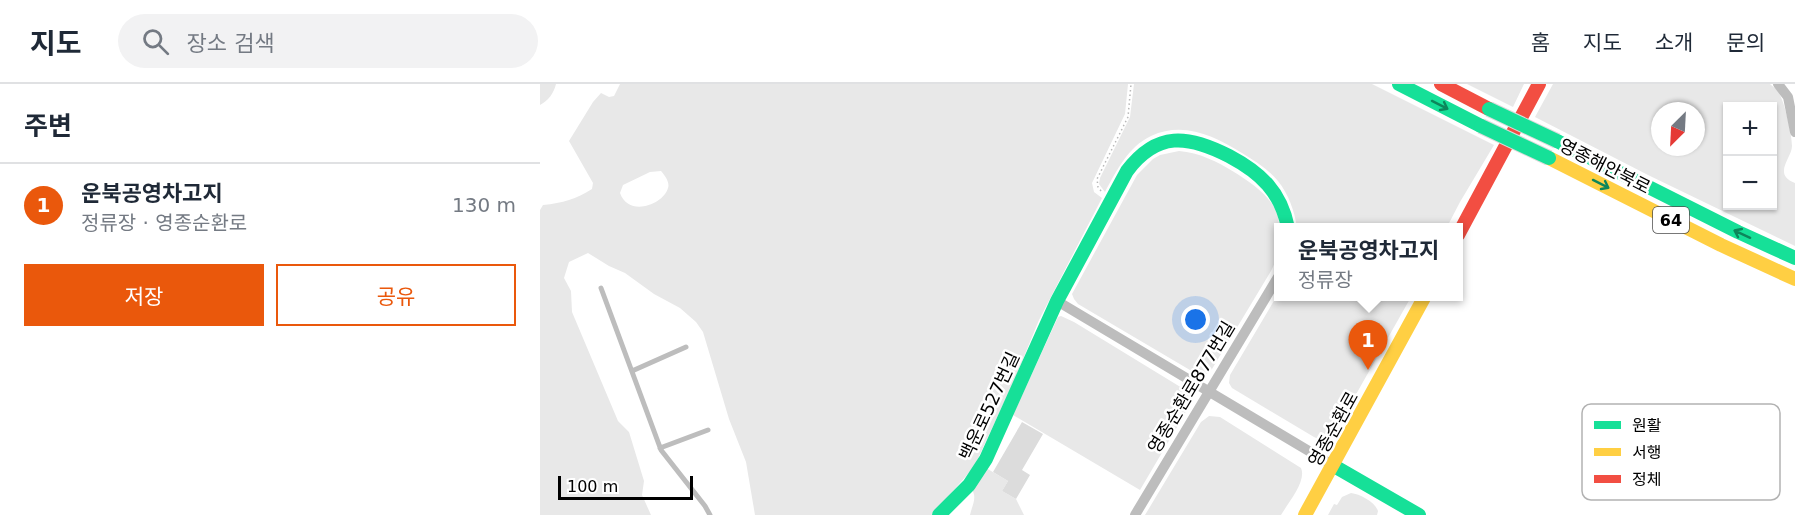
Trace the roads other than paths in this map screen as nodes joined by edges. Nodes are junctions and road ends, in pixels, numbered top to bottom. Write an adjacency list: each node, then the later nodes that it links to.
1 (1399, 84): 8 (main road, 영종해안북로 / 64, one-way to 8, bridge)
2 (1441, 84): 9 (main road, 영종해안북로 / 64, one-way to 2, bridge)
3 (1539, 84): 7 (main road)
4 (1778, 84): 5 (street)
5 (1795, 132)
6 (1287, 223): 14 (main road)
7 (1463, 226)
8 (1721, 245): 10 (main road, 영종해안북로 / 64); 13 (main road)
9 (1795, 258)
10 (1795, 279)
11 (1274, 284): 18 (street, 영종순환로877번길)
12 (601, 288): 17 (lane)
13 (1795, 290)
14 (1057, 301): 18 (street); 23 (main road, 백운로527번길)
15 (1423, 301): 21 (main road, 영종순환로)
16 (687, 347): 17 (lane)
17 (632, 371): 20 (lane)
18 (1209, 392): 21 (street); 24 (street, 영종순환로877번길)
19 (708, 429): 20 (lane)
20 (660, 448): 22 (lane)
21 (1334, 466): 25 (main road, 영종순환로); 26 (main road)
22 (710, 515)
23 (939, 515)
24 (1135, 515)
25 (1305, 515)
26 (1419, 515)

